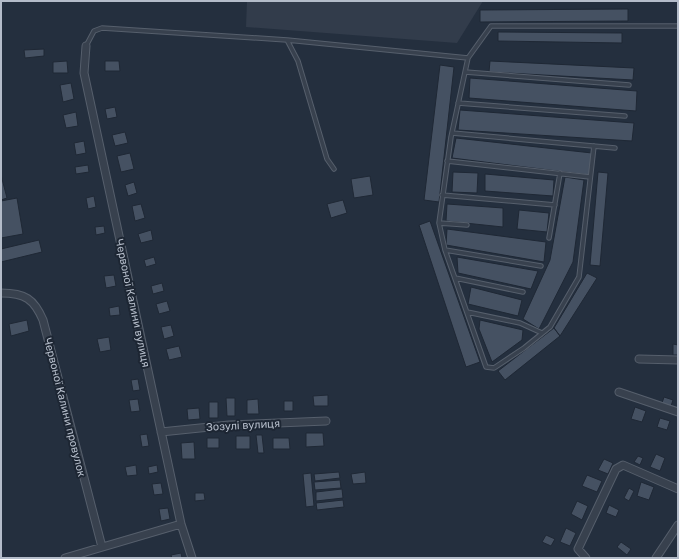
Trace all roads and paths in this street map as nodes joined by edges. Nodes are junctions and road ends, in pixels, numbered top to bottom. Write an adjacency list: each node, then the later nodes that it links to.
1 (678, 26): 4 (lane)
2 (287, 40): 3 (lane); 4 (lane); 13 (lane)
3 (86, 46): 33 (street, Червоної Калини вулиця)
4 (468, 58): 5 (lane)
5 (465, 72): 6 (lane); 7 (lane)
6 (629, 85)
7 (458, 103): 8 (lane); 9 (lane)
8 (625, 116)
9 (452, 133): 10 (lane); 12 (lane)
10 (594, 146): 11 (lane); 15 (lane)
11 (615, 148)
12 (447, 161): 14 (lane); 16 (lane)
13 (334, 169)
14 (560, 173): 15 (lane); 17 (lane)
15 (590, 177): 27 (lane)
16 (442, 195): 17 (lane); 18 (lane)
17 (555, 204): 20 (lane)
18 (439, 223): 19 (lane); 21 (lane)
19 (467, 225)
20 (549, 238)
21 (445, 250): 22 (lane); 23 (lane)
22 (541, 266)
23 (455, 278): 24 (lane); 26 (lane)
24 (523, 292)
25 (1, 293): 37 (street, Червоної Калини провулок)
26 (467, 312): 27 (lane); 27 (lane)
27 (542, 334)
28 (639, 359): 29 (street)
29 (678, 360)
30 (619, 392): 31 (street)
31 (678, 412)
32 (326, 421): 33 (street, Зозулі вулиця)
33 (161, 432): 35 (street, Червоної Калини вулиця)
34 (678, 490): 40 (street)
35 (180, 524): 37 (street); 39 (street, Червоної Калини вулиця)
36 (678, 526): 41 (street)
37 (102, 547): 38 (street)
38 (65, 558)
39 (192, 558)
40 (586, 558)
41 (656, 558)

